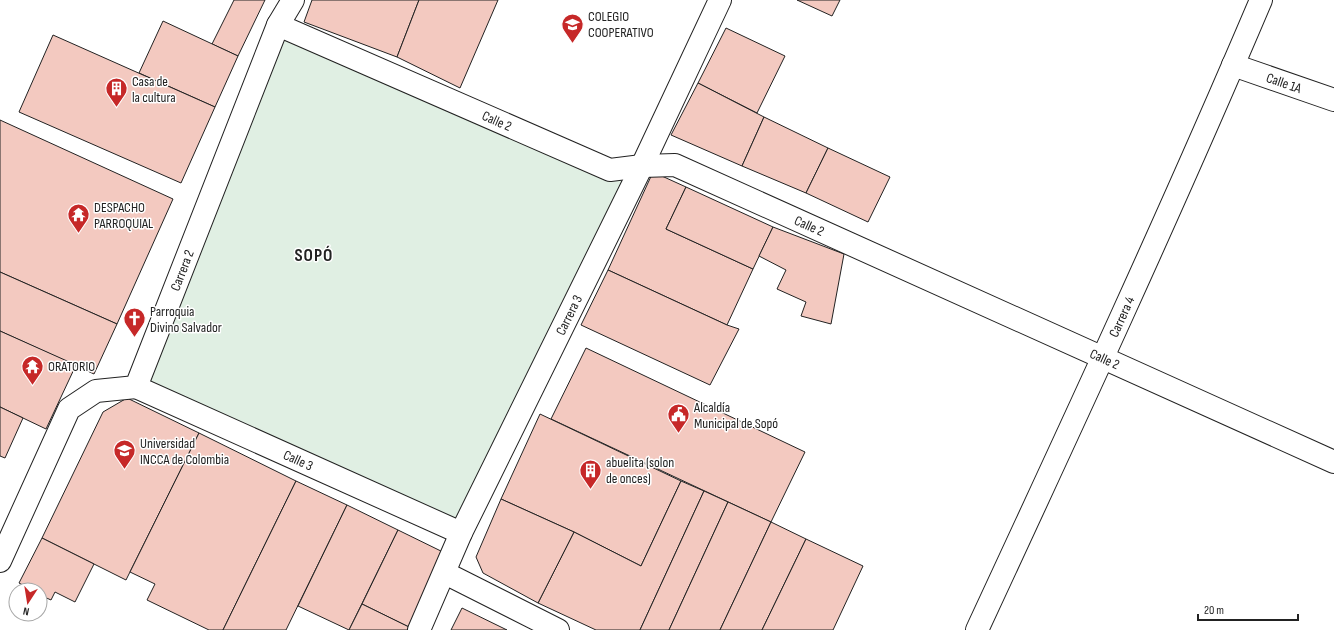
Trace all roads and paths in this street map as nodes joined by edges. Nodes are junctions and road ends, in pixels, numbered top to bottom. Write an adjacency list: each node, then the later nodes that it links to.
1 (293, 0): 4 (street, Carrera 2)
2 (720, 0): 7 (street, Carrera 3)
3 (1261, 0): 5 (street, Carrera 4)
4 (278, 24): 7 (street, Calle 2); 9 (street, Carrera 2)
5 (1234, 64): 6 (street, Calle 1A); 8 (street, Carrera 4)
6 (1334, 100)
7 (642, 166): 8 (street, Calle 2); 11 (street, Carrera 3)
8 (1103, 358): 10 (street, Calle 2); 16 (street, Carrera 4)
9 (136, 387): 11 (street, Calle 3); 12 (street)
10 (1334, 462)
11 (461, 533): 13 (street, Carrera 3)
12 (0, 561)
13 (445, 573): 14 (street, Carrera 3); 15 (street)
14 (419, 630)
15 (558, 630)
16 (977, 630)

